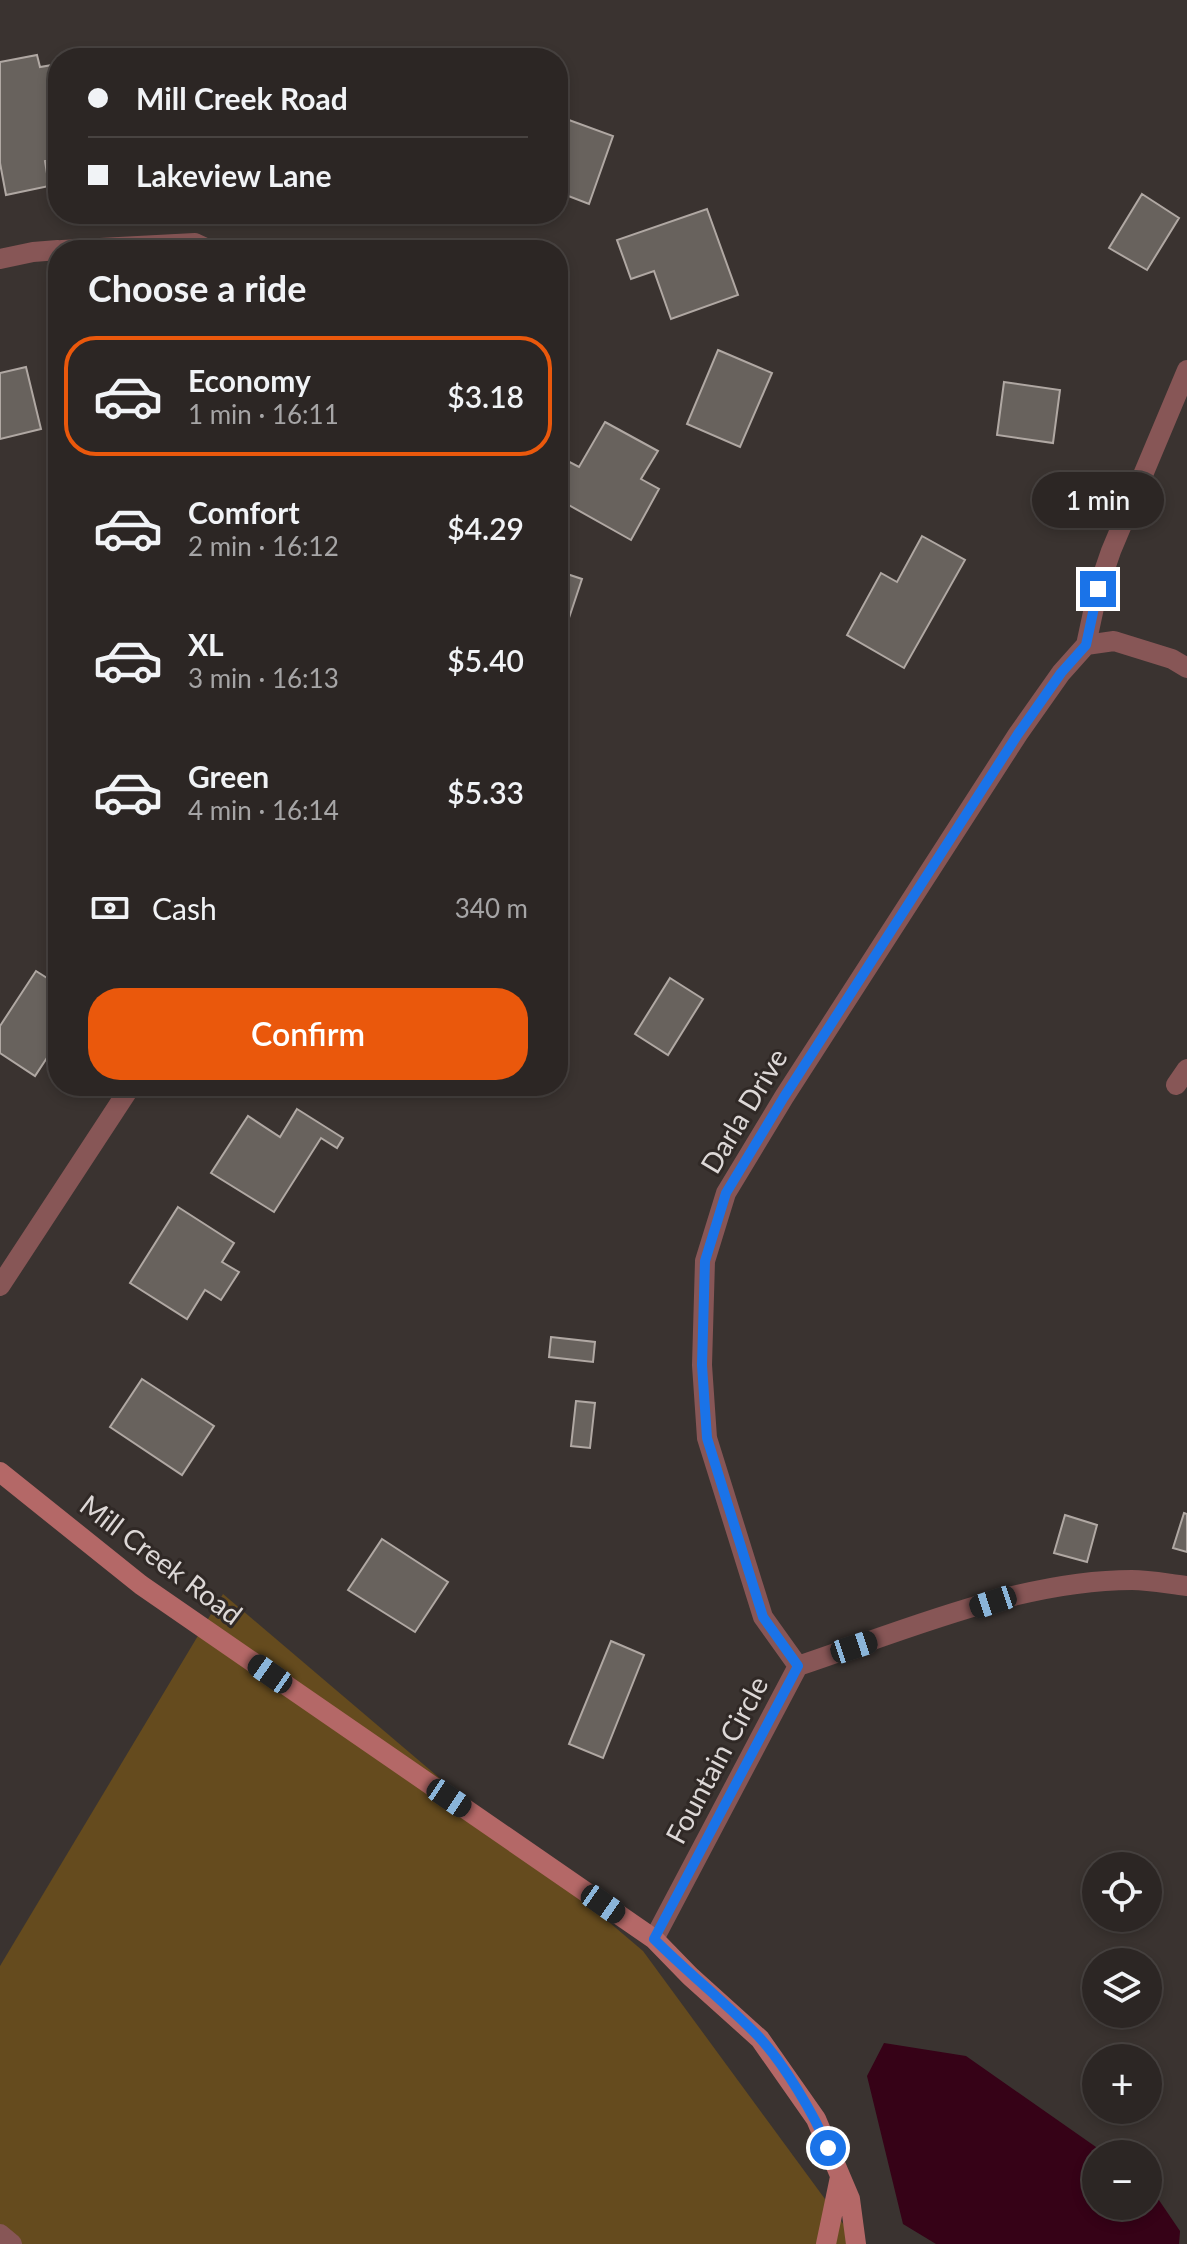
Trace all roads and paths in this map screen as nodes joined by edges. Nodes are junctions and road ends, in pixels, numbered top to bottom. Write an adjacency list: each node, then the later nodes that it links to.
1 (48, 252): 2 (street)
2 (0, 259)
3 (1187, 370): 4 (street)
4 (1086, 645): 5 (street); 10 (street, Darla Drive)
5 (1187, 668)
6 (124, 1096): 7 (street)
7 (0, 1286)
8 (0, 1472): 11 (street, Mill Creek Road)
9 (1187, 1586): 10 (street, Fountain Circle)
10 (798, 1666): 11 (street, Fountain Circle)
11 (654, 1939): 12 (street, Mill Creek Road)
12 (840, 2177): 15 (street); 16 (street, Mill Creek Road)
13 (0, 2234): 14 (street)
14 (12, 2244)
15 (826, 2244)
16 (856, 2244)

